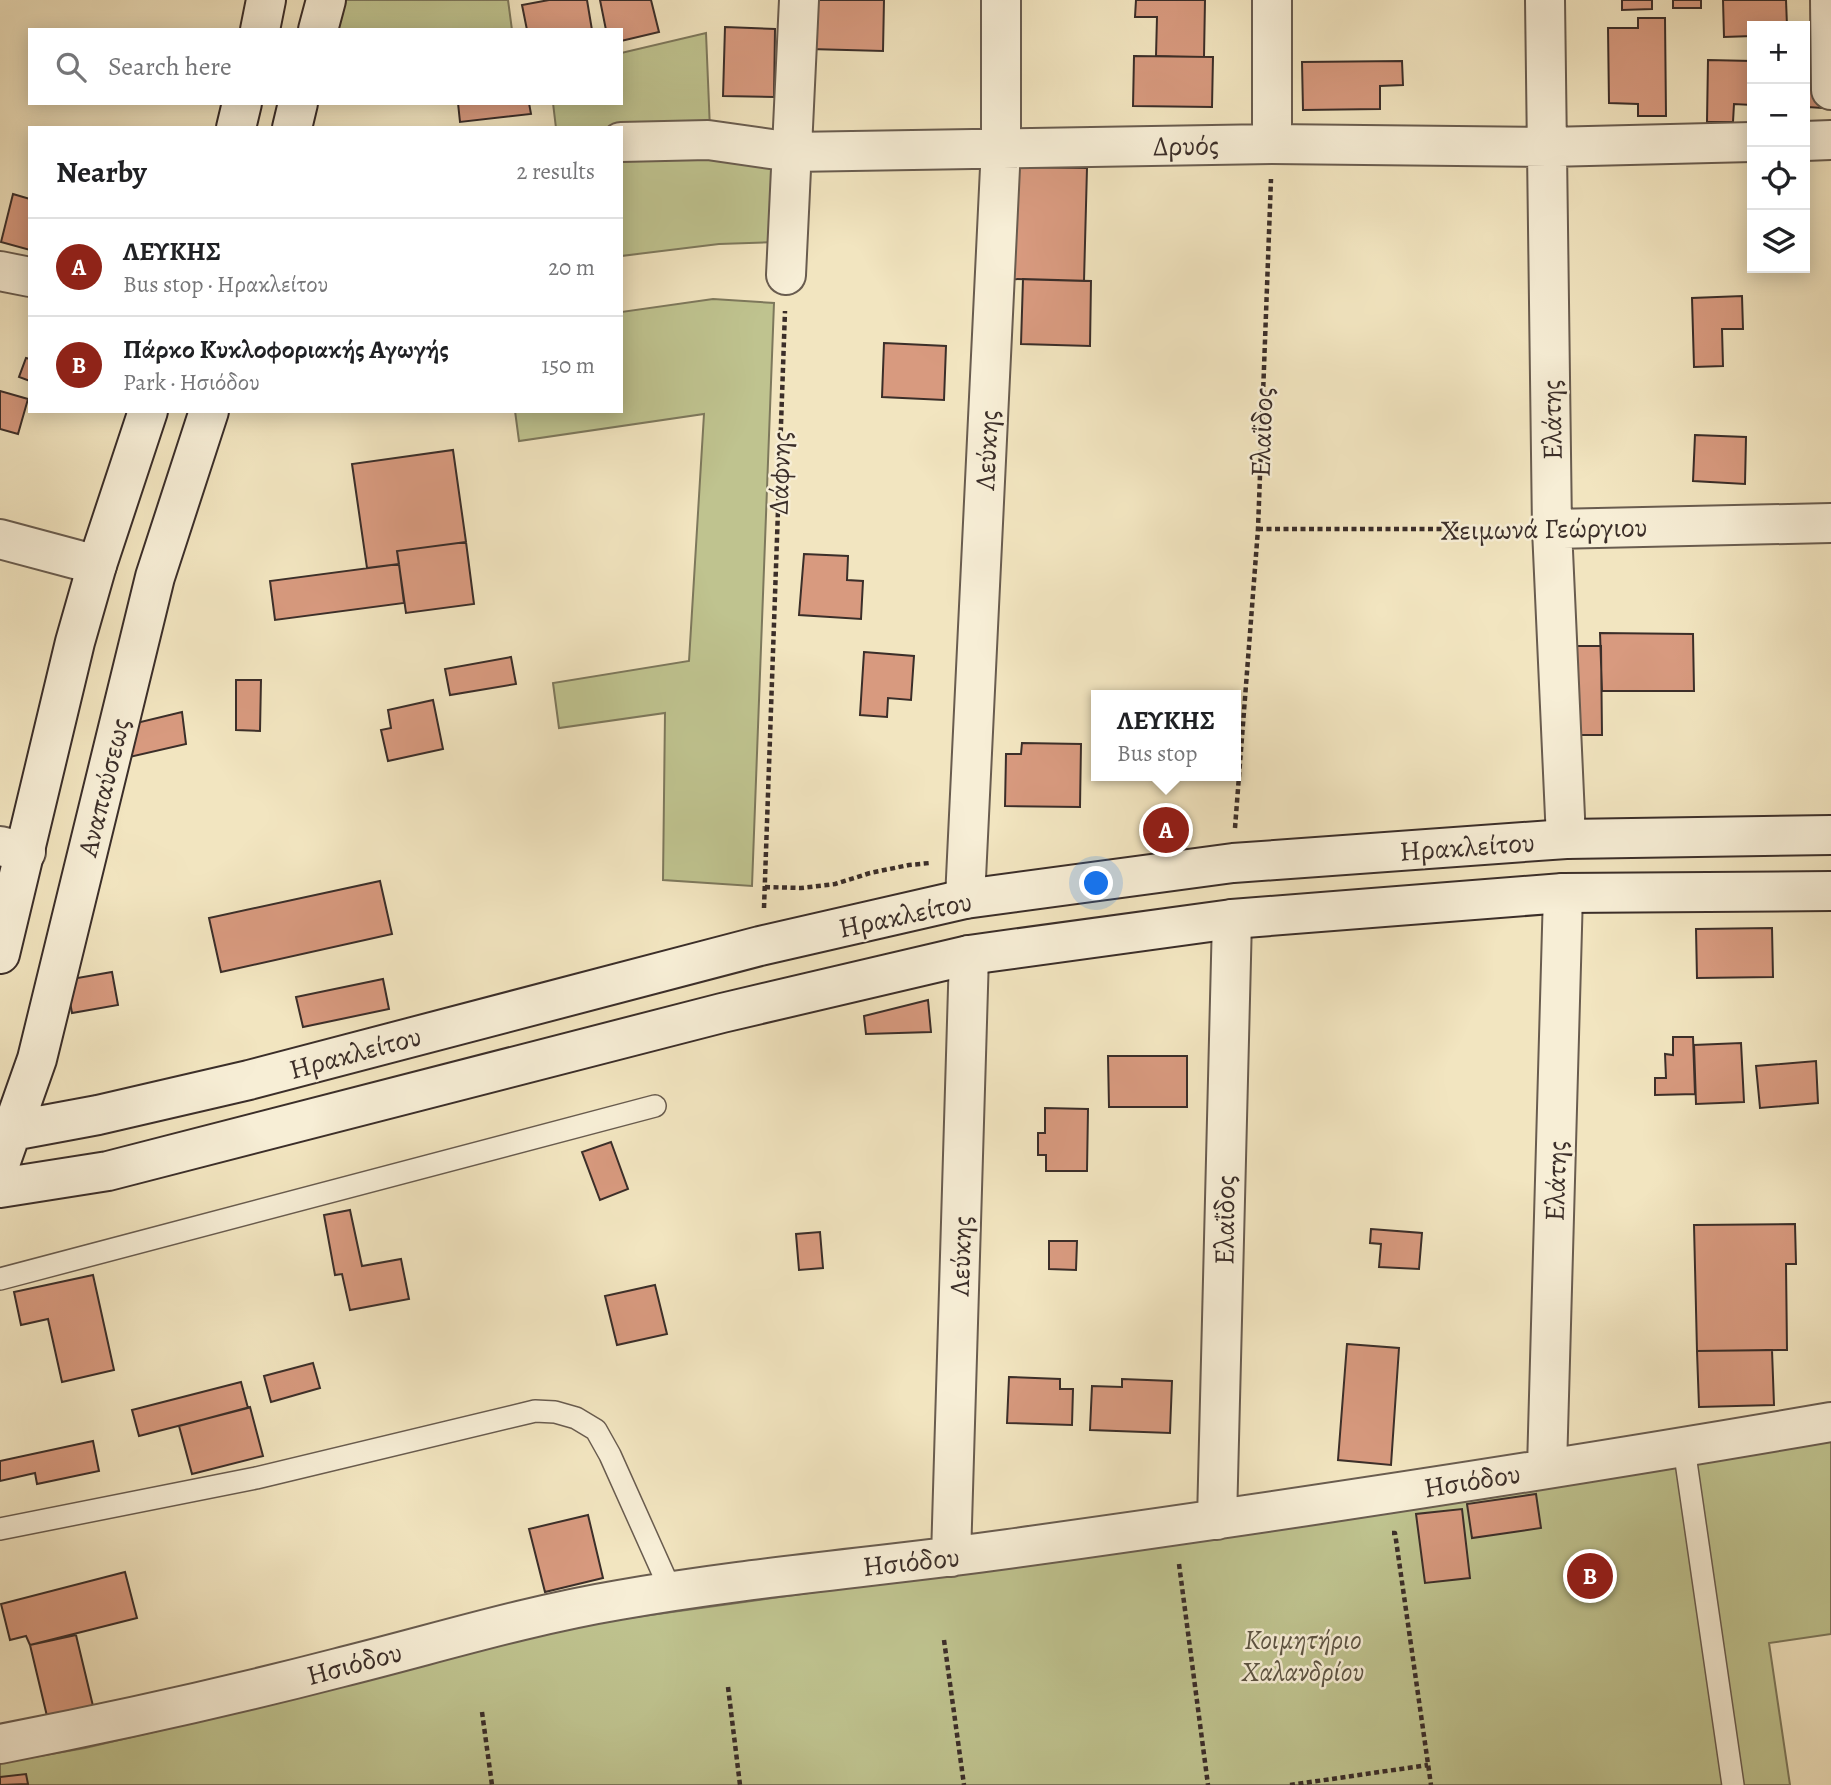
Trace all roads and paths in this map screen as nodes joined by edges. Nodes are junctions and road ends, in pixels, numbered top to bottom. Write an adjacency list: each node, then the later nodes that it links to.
1 (266, 0): 8 (street)
2 (326, 0): 9 (street)
3 (799, 0): 22 (street)
4 (1001, 0): 20 (street, Λεύκης)
5 (1272, 0): 19 (street)
6 (1545, 0): 21 (street, Ελάτης)
7 (1830, 0): 10 (street)
8 (260, 28)
9 (319, 28)
10 (1831, 90)
11 (242, 105): 13 (street)
12 (298, 105): 14 (street)
13 (236, 126)
14 (292, 126)
15 (1831, 140): 16 (street)
16 (1810, 141)
17 (623, 142): 22 (street, Δρυός)
18 (1747, 142): 21 (street, Δρυός)
19 (1272, 144): 20 (street, Δρυός); 21 (street, Δρυός); 29 (path, Ελαΐδος)
20 (1002, 147): 22 (street, Δρυός); 38 (street, Λεύκης)
21 (1548, 147): 30 (street, Ελάτης)
22 (792, 152): 24 (street)
23 (0, 271): 25 (street)
24 (786, 275): 40 (path, Δάφνης)
25 (28, 277)
26 (147, 413): 32 (street)
27 (208, 413): 49 (street, Αναπαύσεως)
28 (1831, 523): 30 (street, Χειμωνά Γεώργιου)
29 (1258, 529): 30 (path, Χειμωνά Γεώργιου); 33 (path, Ελαΐδος)
30 (1552, 529): 36 (street, Ελάτης)
31 (0, 539): 32 (street)
32 (97, 565): 37 (street)
33 (1241, 756)
34 (1239, 781): 39 (path, Ελαΐδος)
35 (1831, 835): 36 (street, Ηρακλείτου)
36 (1566, 839): 39 (street, Ηρακλείτου)
37 (13, 849): 46 (street)
38 (966, 860): 40 (path); 43 (street, Λεύκης)
39 (1233, 863): 43 (street, Ηρακλείτου)
40 (765, 887): 45 (path, Δάφνης)
41 (1831, 891): 42 (street, Ηρακλείτου)
42 (1563, 893): 44 (street, Ηρακλείτου); 54 (street, Ελάτης)
43 (965, 899): 45 (street, Ηρακλείτου)
44 (1232, 919): 47 (street, Ηρακλείτου); 55 (street, Ελαΐδος)
45 (760, 946): 49 (street, Ηρακλείτου)
46 (0, 954)
47 (969, 955): 50 (street, Ηρακλείτου); 58 (street, Λεύκης)
48 (655, 1106): 51 (lane)
49 (4, 1141)
50 (0, 1188)
51 (0, 1279)
52 (1831, 1422): 53 (street, Ησιόδου)
53 (1684, 1448): 54 (street, Ησιόδου); 72 (lane)
54 (1547, 1468): 55 (street, Ησιόδου)
55 (1217, 1521): 58 (street, Ησιόδου)
56 (0, 1530): 60 (lane)
57 (1395, 1533): 65 (path)
58 (951, 1557): 60 (street, Ησιόδου)
59 (1178, 1560): 69 (path)
60 (671, 1591): 64 (street, Ησιόδου)
61 (944, 1640): 68 (path)
62 (728, 1687): 67 (path)
63 (482, 1712): 66 (path)
64 (0, 1744)
65 (1428, 1765): 70 (path); 71 (path)
66 (492, 1785)
67 (740, 1785)
68 (964, 1785)
69 (1208, 1785)
70 (1290, 1785)
71 (1431, 1785)
72 (1733, 1785)

